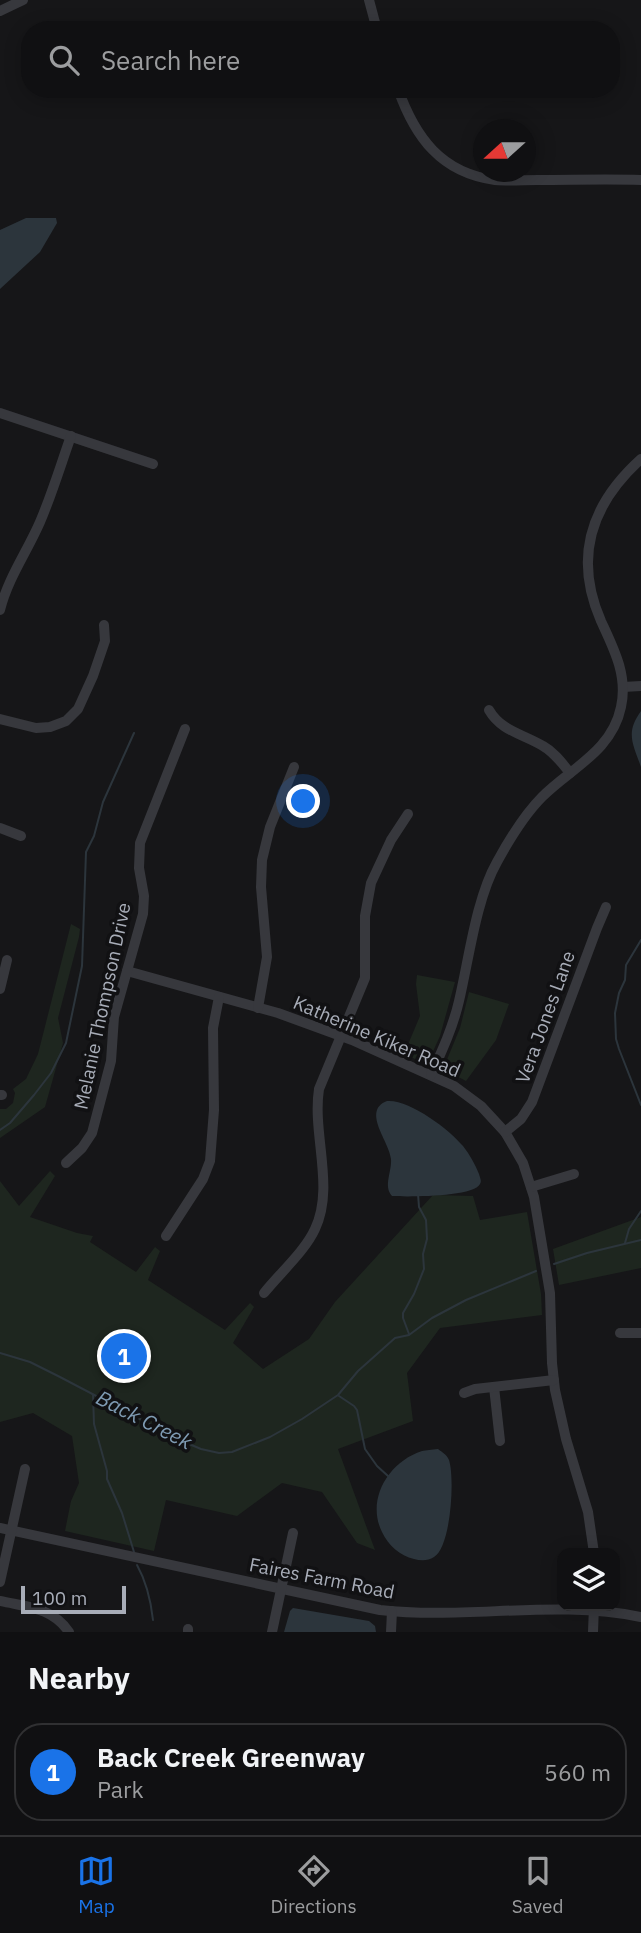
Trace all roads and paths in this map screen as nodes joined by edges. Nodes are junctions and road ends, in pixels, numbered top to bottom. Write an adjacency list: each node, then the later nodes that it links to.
1 (23, 0): 3 (street)
2 (369, 0): 4 (street)
3 (0, 11)
4 (375, 21)
5 (402, 98): 6 (street)
6 (641, 180)
7 (0, 413): 8 (street)
8 (71, 436): 10 (street); 11 (street)
9 (641, 458): 14 (street)
10 (153, 464)
11 (0, 610)
12 (104, 625): 16 (street)
13 (641, 686): 14 (street)
14 (623, 687): 19 (street)
15 (489, 709): 19 (street)
16 (0, 719)
17 (185, 729): 25 (street, Melanie Thompson Drive)
18 (294, 766): 28 (street)
19 (570, 773): 30 (street)
20 (408, 814): 29 (street)
21 (0, 828): 22 (street)
22 (21, 836)
23 (607, 907): 31 (street, Vera Jones Lane)
24 (7, 960): 26 (street)
25 (127, 971): 27 (street, Katherine Kiker Road); 32 (street, Melanie Thompson Drive)
26 (0, 989)
27 (219, 997): 28 (street, Katherine Kiker Road); 35 (street)
28 (258, 1008): 29 (street, Katherine Kiker Road)
29 (341, 1036): 30 (street, Katherine Kiker Road); 36 (street)
30 (431, 1075): 31 (street, Katherine Kiker Road)
31 (505, 1132): 34 (street, Katherine Kiker Road)
32 (66, 1163)
33 (574, 1174): 34 (street)
34 (531, 1186): 39 (street, Katherine Kiker Road)
35 (166, 1236)
36 (264, 1293)
37 (641, 1333): 38 (street)
38 (620, 1334)
39 (554, 1380): 40 (street); 47 (street, Katherine Kiker Road)
40 (494, 1387): 41 (street); 42 (street)
41 (464, 1393)
42 (500, 1441)
43 (25, 1469): 45 (street)
44 (0, 1528): 45 (street, Faires Farm Road)
45 (11, 1531): 48 (street); 49 (street, Faires Farm Road)
46 (293, 1533): 49 (street)
47 (593, 1548)
48 (0, 1583)
49 (282, 1589): 52 (street, Faires Farm Road); 57 (street)
50 (0, 1601): 56 (street)
51 (557, 1609): 52 (street, Faires Farm Road)
52 (392, 1611): 58 (street)
53 (594, 1611): 59 (street)
54 (610, 1611): 55 (street, Faires Farm Road)
55 (641, 1617)
56 (69, 1632)
57 (272, 1632)
58 (391, 1632)
59 (593, 1632)

